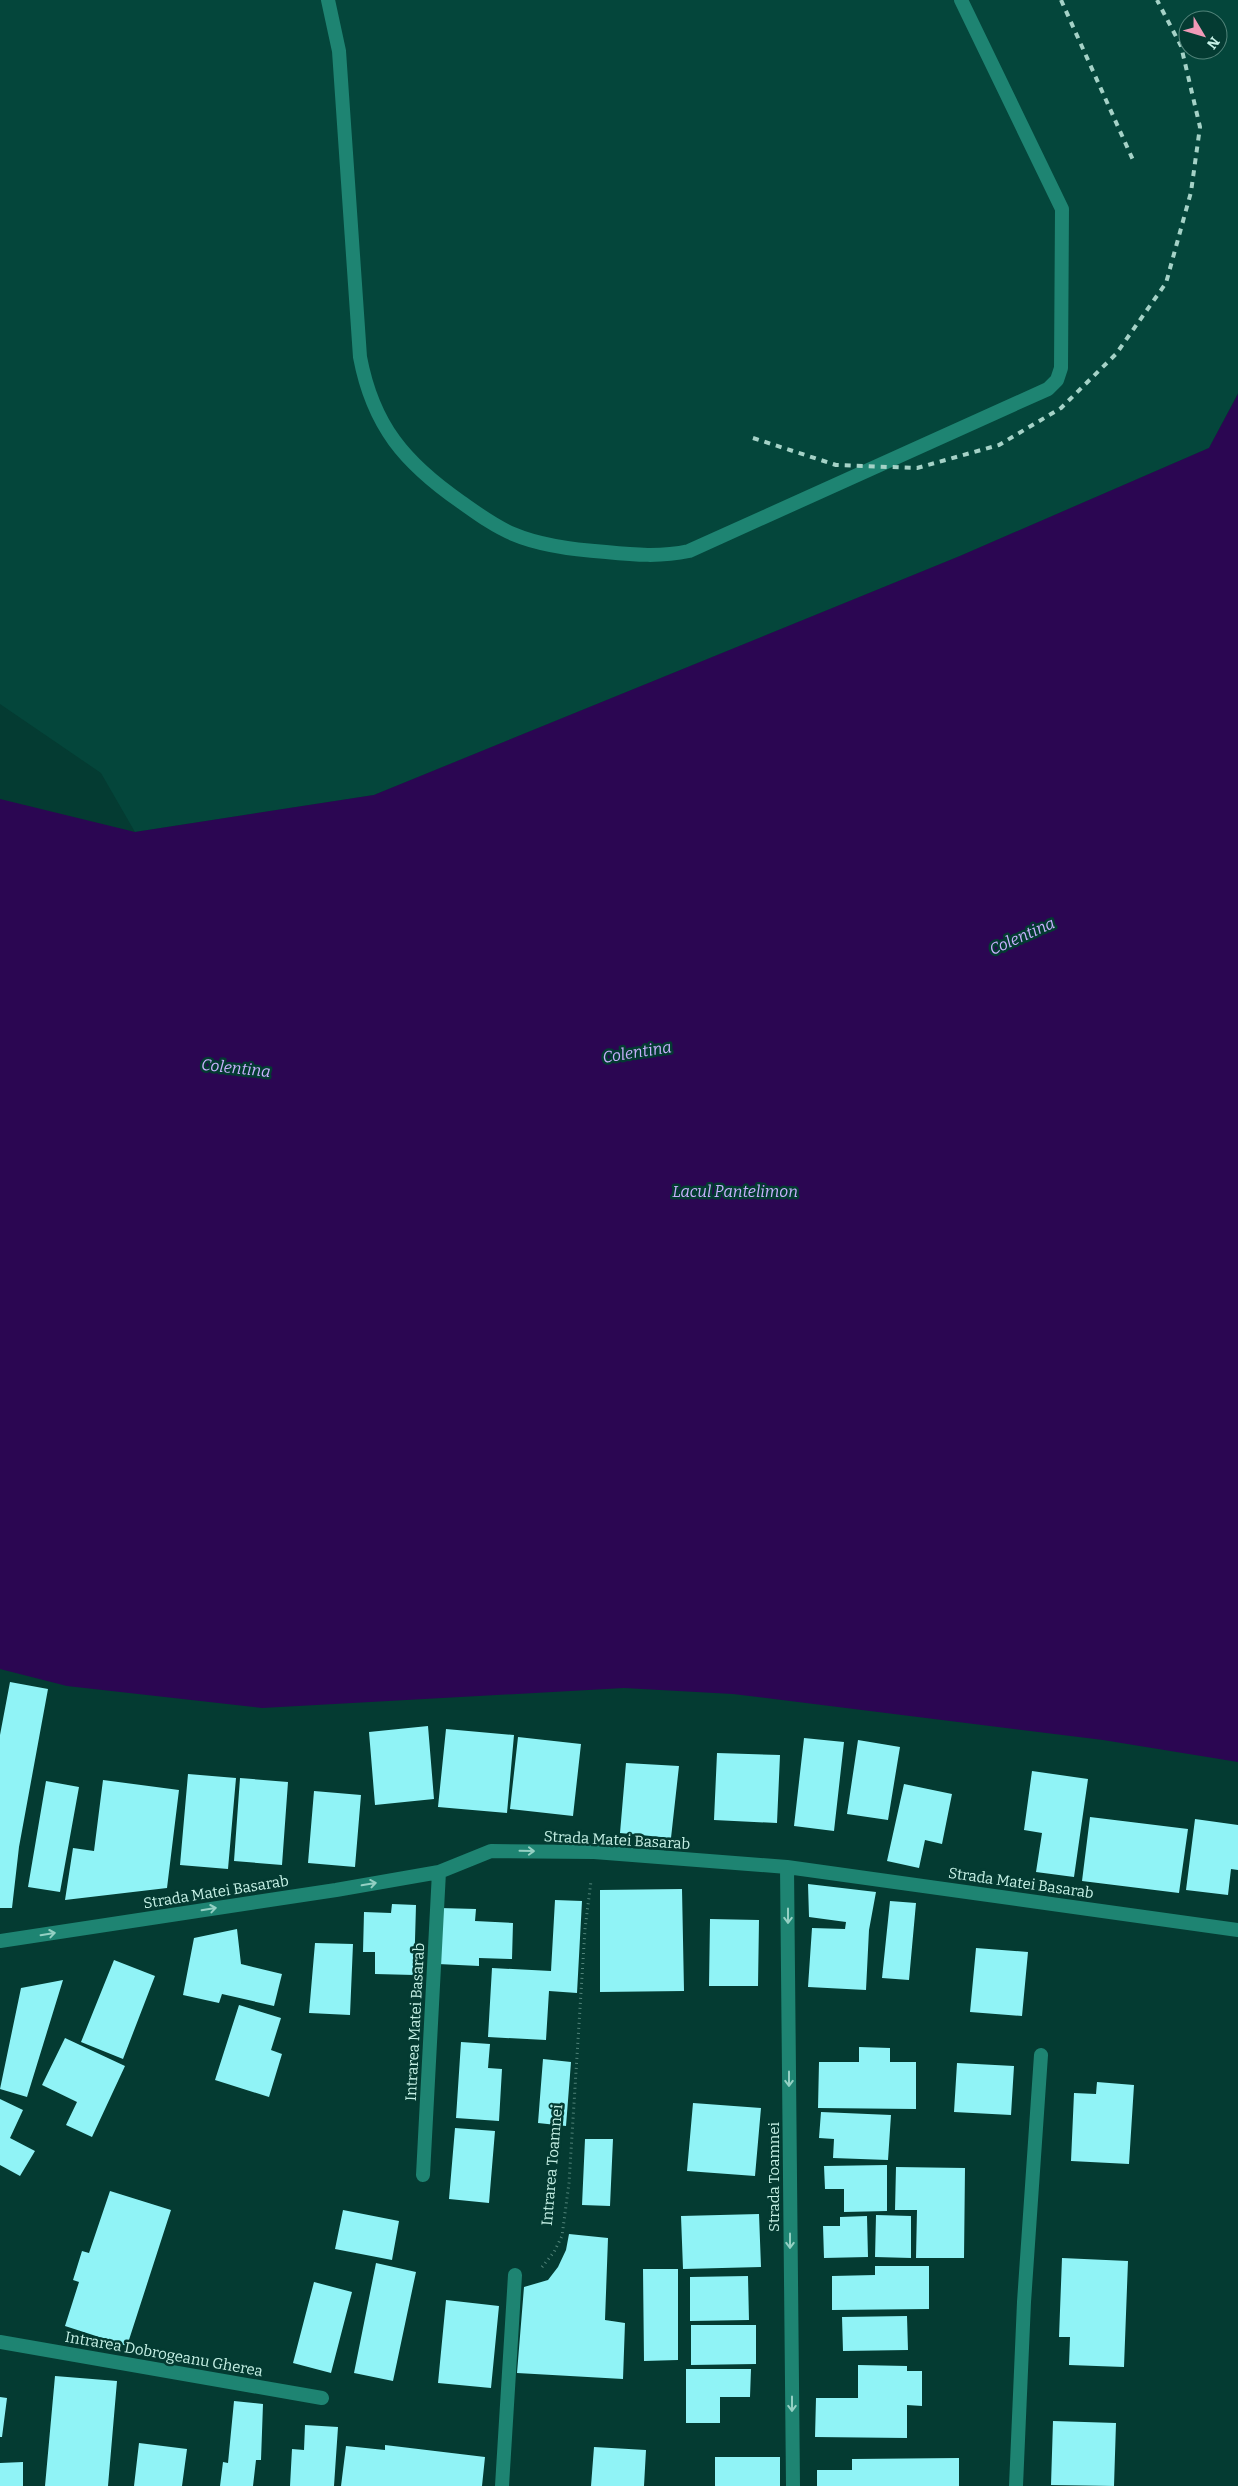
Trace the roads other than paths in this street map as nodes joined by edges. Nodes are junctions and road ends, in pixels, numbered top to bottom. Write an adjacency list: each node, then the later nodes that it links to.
1 (328, 0): 2 (street)
2 (961, 0)
3 (787, 1867): 4 (street, Strada Matei Basarab, one-way to 3); 5 (street, Strada Matei Basarab); 13 (street, Strada Toamnei, one-way to 13)
4 (439, 1872): 6 (street, Strada Matei Basarab, one-way to 4); 8 (street, Intrarea Matei Basarab)
5 (1238, 1930)
6 (0, 1941)
7 (1041, 2055): 14 (street)
8 (423, 2175)
9 (515, 2276): 12 (street)
10 (0, 2342): 11 (street, Intrarea Dobrogeanu Gherea)
11 (322, 2398)
12 (502, 2486)
13 (793, 2486)
14 (1016, 2486)

